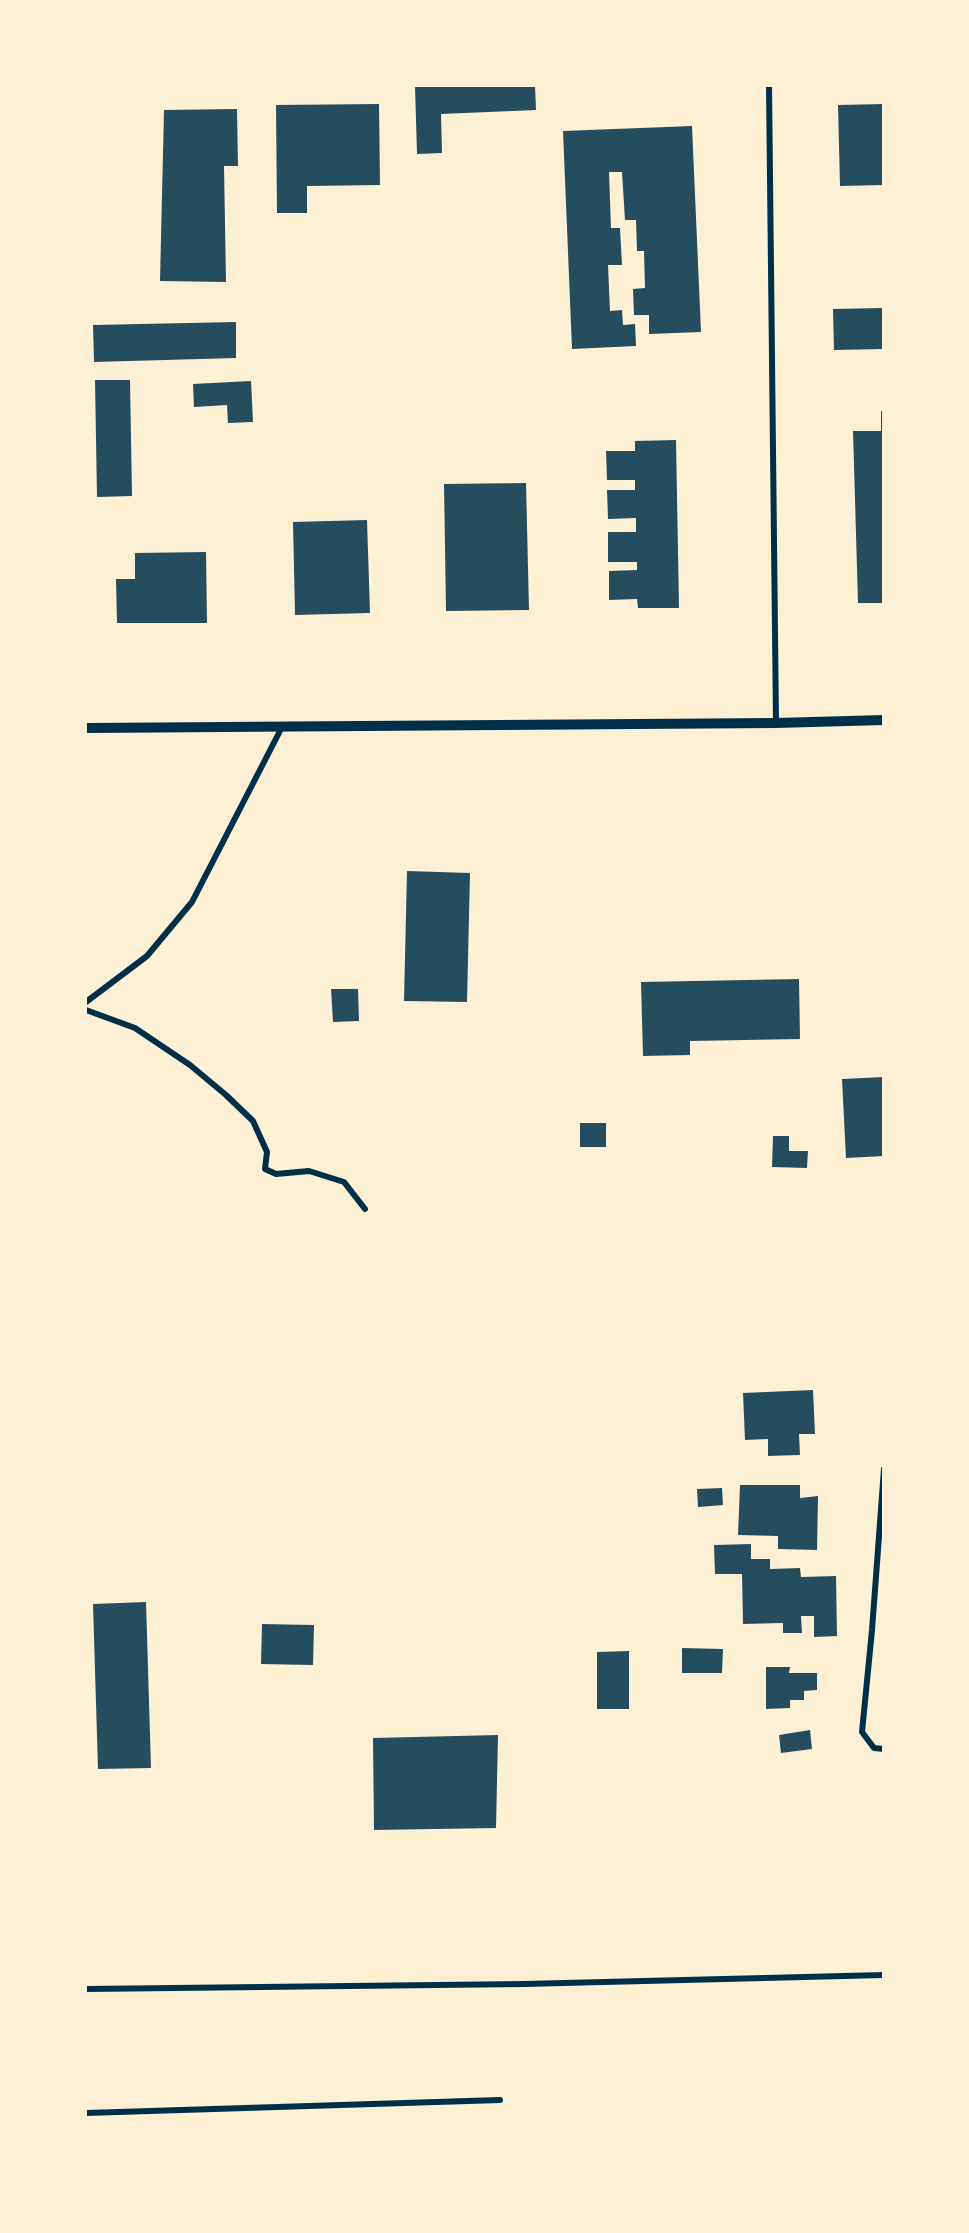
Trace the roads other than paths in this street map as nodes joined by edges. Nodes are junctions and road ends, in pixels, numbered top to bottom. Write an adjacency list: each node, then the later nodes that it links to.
1 (769, 86): 3 (street)
2 (884, 720): 3 (street)
3 (776, 723): 4 (street)
4 (282, 727): 5 (street); 6 (street)
5 (86, 728)
6 (86, 1002)
7 (86, 1010): 8 (street)
8 (365, 1209)
9 (884, 1469): 10 (street)
10 (884, 1749)
11 (884, 1975): 12 (street)
12 (86, 1989)
13 (500, 2100): 14 (street)
14 (86, 2113)

